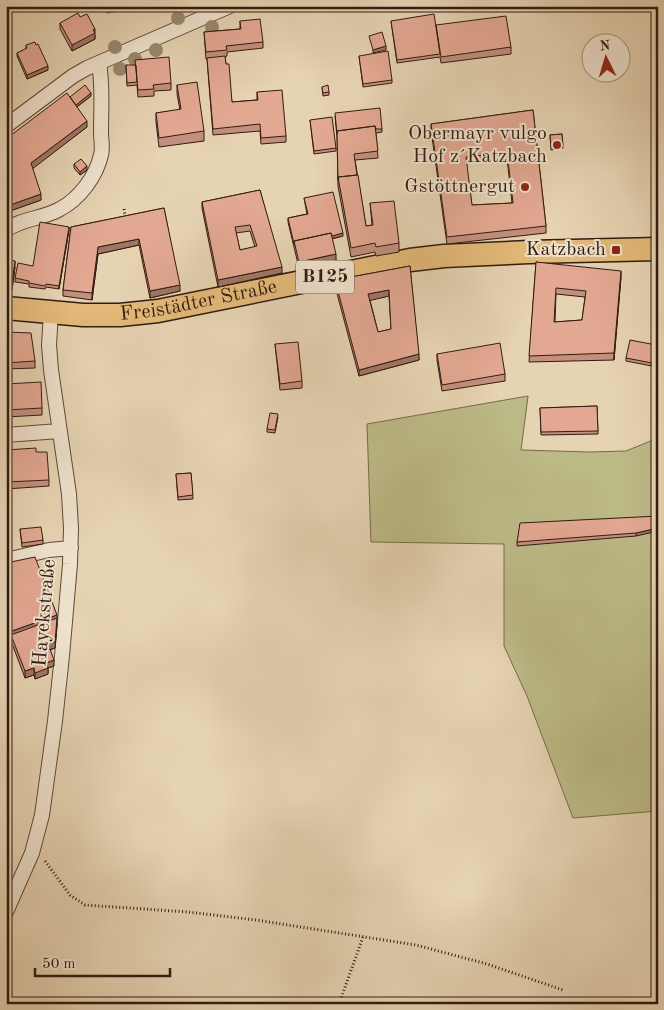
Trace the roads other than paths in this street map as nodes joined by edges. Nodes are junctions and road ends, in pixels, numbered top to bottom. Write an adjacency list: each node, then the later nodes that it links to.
1 (230, 6): 2 (street)
2 (99, 63): 3 (street); 4 (street)
3 (6, 126)
4 (6, 230)
5 (658, 248): 7 (main road, Freistädter Straße / B125)
6 (6, 308): 7 (main road, Freistädter Straße / B125)
7 (51, 312): 8 (street, Hayekstraße)
8 (60, 431): 9 (street); 10 (street, Hayekstraße)
9 (6, 435)
10 (71, 548): 11 (street); 12 (street, Hayekstraße)
11 (6, 560)
12 (6, 912)

